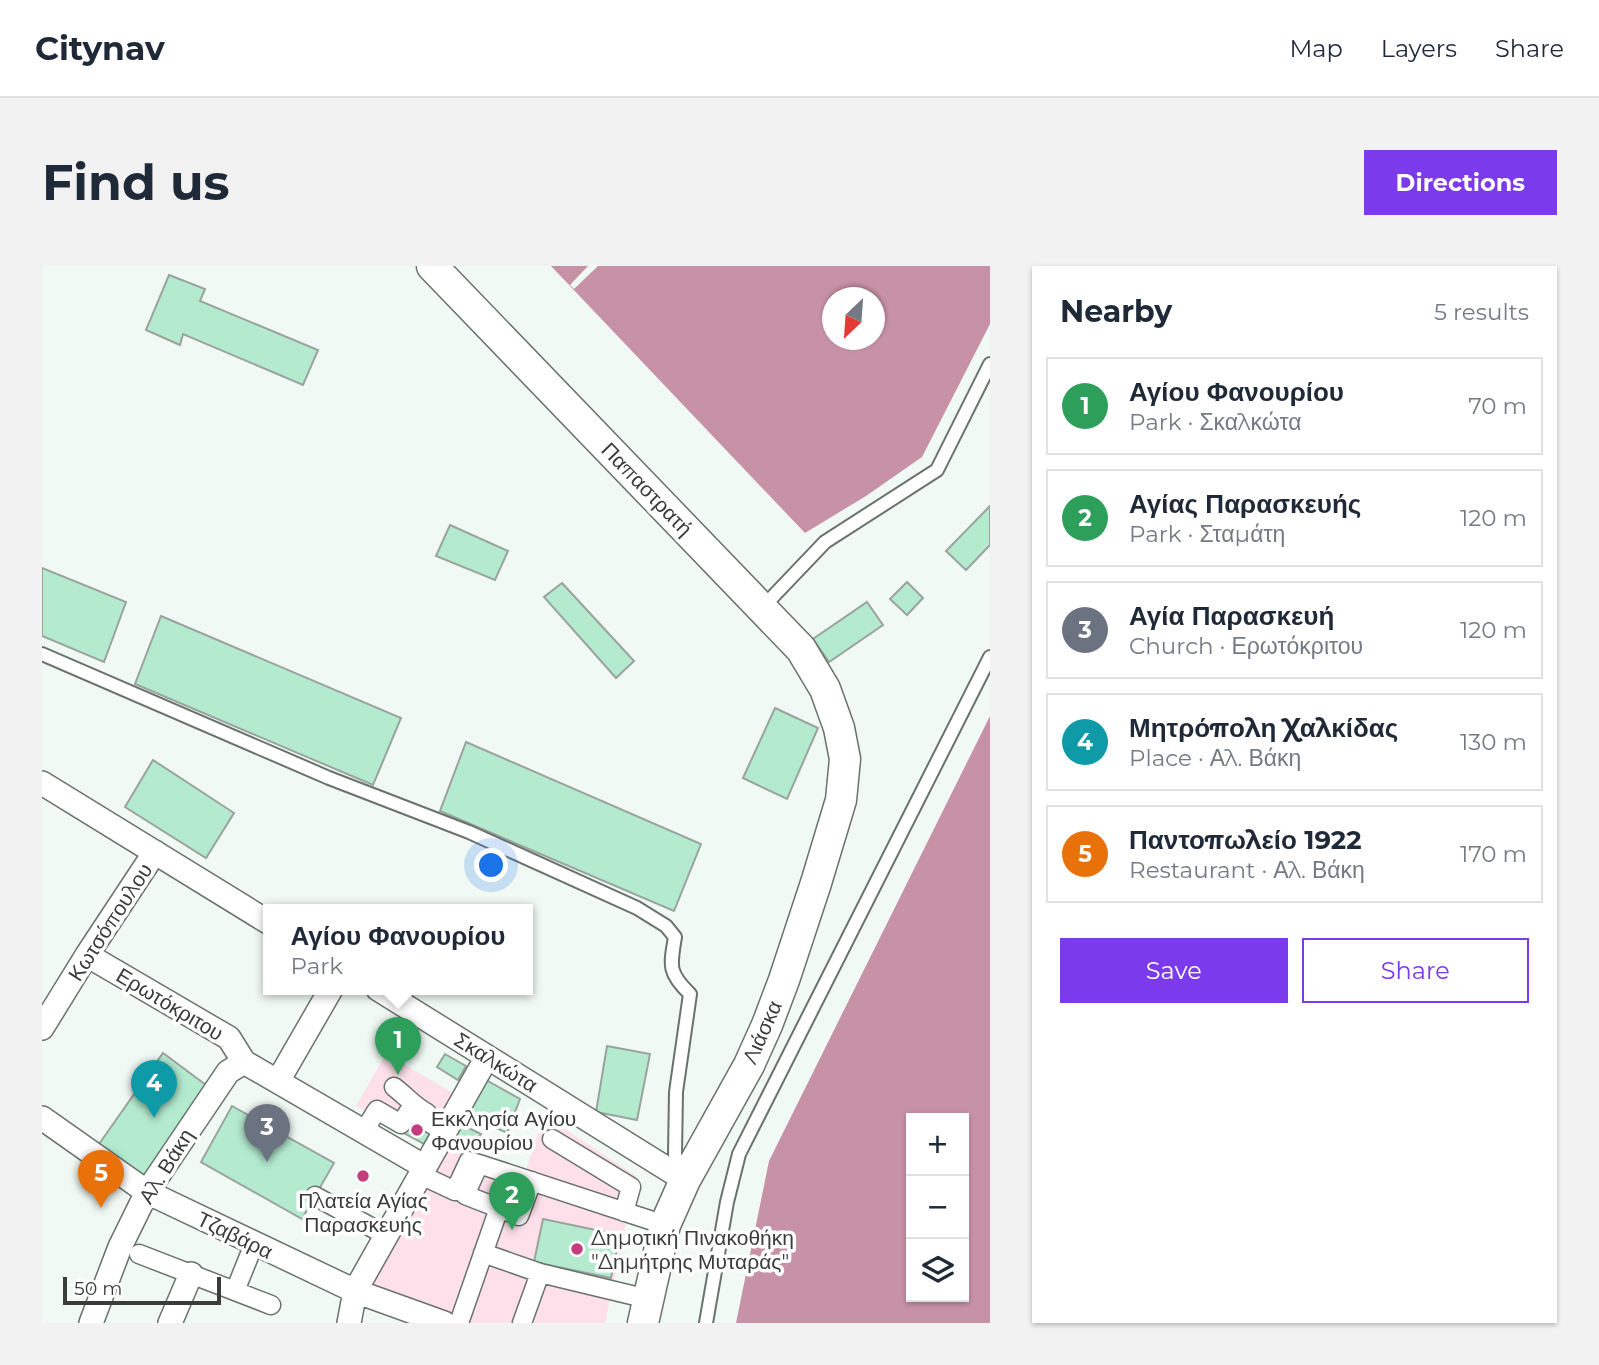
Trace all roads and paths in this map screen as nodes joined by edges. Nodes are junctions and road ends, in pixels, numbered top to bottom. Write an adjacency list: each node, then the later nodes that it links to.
1 (432, 266): 3 (street, Παπαστρατή)
2 (990, 364): 3 (lane)
3 (762, 608): 6 (street, Παπαστρατή)
4 (42, 654): 24 (lane)
5 (990, 657): 47 (lane)
6 (839, 728): 24 (street, Λιάσκα)
7 (42, 783): 8 (street)
8 (155, 852): 9 (street); 10 (street, Κωτσόπουλου)
9 (263, 919)
10 (87, 955): 13 (street, Κωτσόπουλου); 15 (street, Ερωτόκριτου)
11 (328, 995): 16 (street)
12 (388, 995): 14 (street, Σκαλκώτα)
13 (42, 1028)
14 (487, 1057): 19 (street); 24 (street, Σκαλκώτα)
15 (244, 1062): 16 (street, Ερωτόκριτου); 26 (street, Αλ. Βάκη)
16 (278, 1081): 20 (street, Ερωτόκριτου)
17 (377, 1110): 19 (street); 19 (street); 20 (street)
18 (42, 1118): 26 (street, Τζαβάρα)
19 (447, 1129): 23 (street)
20 (364, 1131): 23 (street, Ερωτόκριτου)
21 (552, 1139): 29 (street)
22 (479, 1164): 23 (street); 25 (street); 28 (street)
23 (423, 1171): 31 (street)
24 (685, 1180): 30 (street, Λιάσκα)
25 (532, 1181): 28 (street); 29 (street)
26 (146, 1192): 32 (street, Τζαβάρα); 41 (street, Αλ. Βάκη)
27 (316, 1196): 31 (street)
28 (499, 1208): 33 (street)
29 (624, 1212): 30 (street)
30 (664, 1225): 40 (street, Λιάσκα)
31 (387, 1236): 38 (street)
32 (254, 1244): 37 (street); 38 (street, Τζαβάρα)
33 (483, 1253): 35 (street); 45 (street)
34 (139, 1254): 36 (street)
35 (540, 1273): 40 (street); 46 (street)
36 (191, 1274): 37 (street); 42 (street)
37 (235, 1291): 39 (street)
38 (355, 1292): 43 (street); 44 (street, Τζαβάρα)
39 (271, 1305)
40 (645, 1311)
41 (91, 1323)
42 (170, 1323)
43 (349, 1323)
44 (444, 1323)
45 (459, 1323)
46 (522, 1323)
47 (706, 1323)

